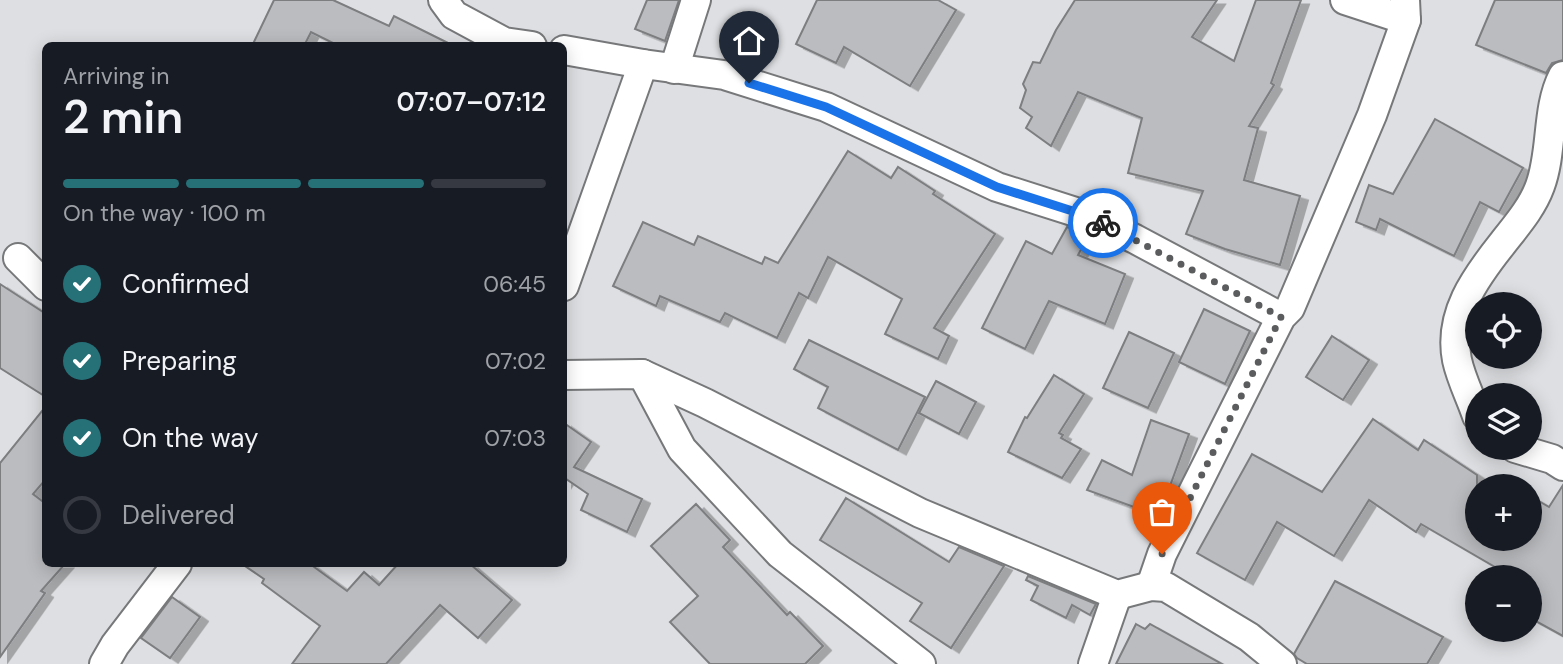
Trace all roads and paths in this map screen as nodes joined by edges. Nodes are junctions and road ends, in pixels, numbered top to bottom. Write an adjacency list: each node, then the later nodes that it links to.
1 (443, 0): 5 (street)
2 (696, 0): 8 (street)
3 (1345, 0): 4 (street)
4 (1406, 10): 13 (street)
5 (504, 42)
6 (567, 51): 7 (street)
7 (643, 64): 8 (street); 11 (street)
8 (674, 69): 13 (street)
9 (1563, 76): 16 (street)
10 (18, 258): 12 (street)
11 (567, 278)
12 (42, 282)
13 (1281, 317): 20 (street)
14 (642, 374): 15 (street); 21 (street); 23 (street)
15 (567, 375)
16 (1465, 383)
17 (1542, 456): 18 (street)
18 (1563, 466)
19 (175, 567): 22 (street)
20 (1151, 586): 21 (street); 25 (street)
21 (1117, 595): 24 (street)
22 (104, 664)
23 (921, 664)
24 (1093, 664)
25 (1282, 664)

